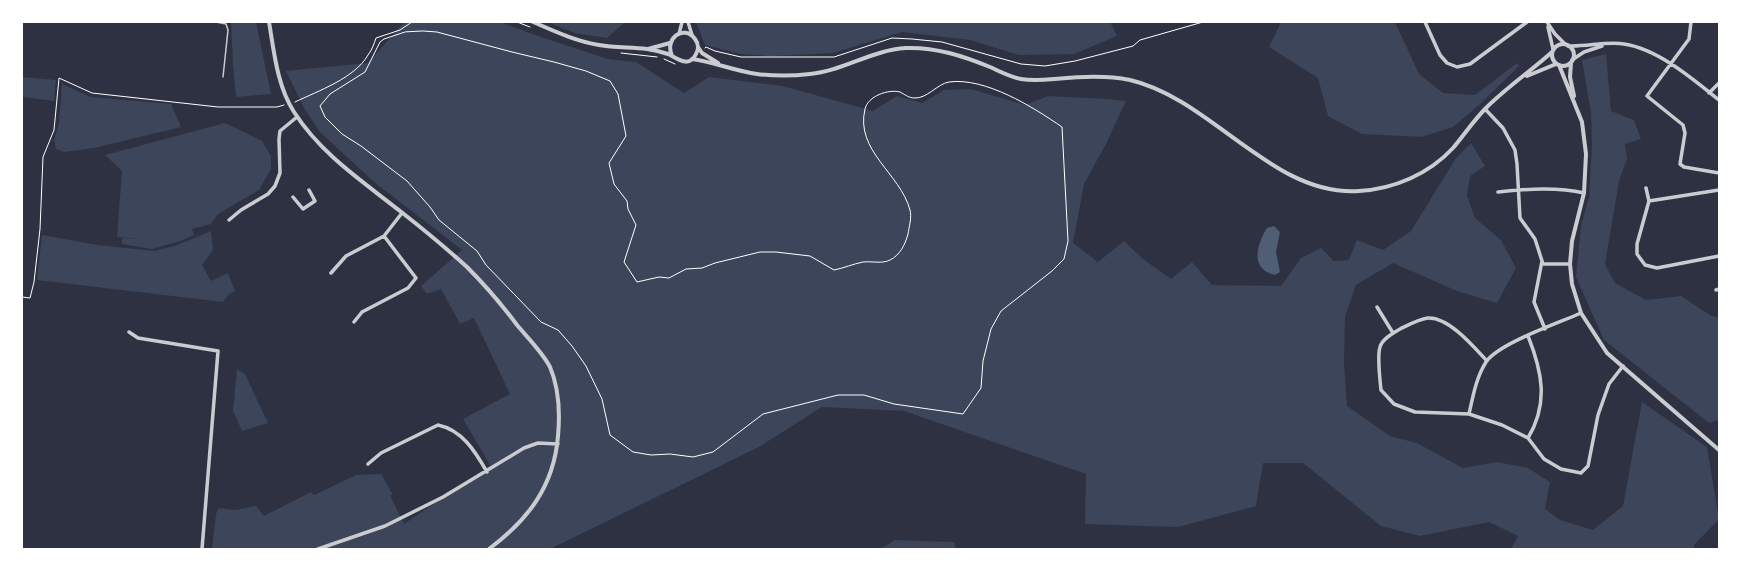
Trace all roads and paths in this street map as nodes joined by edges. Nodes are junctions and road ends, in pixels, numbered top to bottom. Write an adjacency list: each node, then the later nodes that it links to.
1 (216, 22): 25 (lane)
2 (269, 22): 34 (street)
3 (412, 22): 30 (path)
4 (533, 22): 17 (street)
5 (682, 22): 11 (street)
6 (688, 22): 12 (street)
7 (1426, 22): 8 (street)
8 (1527, 22)
9 (1691, 22): 22 (street)
10 (1547, 23): 15 (street); 18 (street)
11 (679, 34): 12 (street); 13 (street)
12 (692, 36): 16 (street)
13 (670, 43): 17 (street); 19 (street)
14 (1607, 44): 15 (street); 21 (street); 22 (street)
15 (1567, 45): 18 (street); 21 (street)
16 (698, 47): 20 (street); 24 (street)
17 (646, 49): 19 (street)
18 (1553, 50): 23 (street); 26 (street)
19 (672, 56): 20 (street)
20 (692, 59): 24 (street)
21 (1572, 61): 23 (street); 32 (street)
22 (1671, 64): 28 (street); 36 (street)
23 (1557, 65): 26 (street); 32 (street)
24 (721, 66): 33 (street)
25 (224, 78)
26 (1521, 78): 33 (street)
27 (1719, 83): 28 (street)
28 (1709, 92): 29 (street)
29 (1719, 100)
30 (295, 102)
31 (284, 105): 52 (path)
32 (1576, 105): 42 (street)
33 (1485, 109): 39 (street)
34 (297, 117): 45 (street); 46 (street)
35 (325, 118): 35 (path)
36 (1719, 173)
37 (1646, 188): 44 (street)
38 (309, 190): 43 (street)
39 (1519, 190): 41 (street); 42 (street); 49 (street)
40 (1719, 190): 44 (street)
41 (1498, 192)
42 (1584, 193): 50 (street)
43 (293, 197)
44 (1649, 201): 48 (street)
45 (402, 213): 47 (street); 64 (street)
46 (229, 220)
47 (384, 236): 51 (street); 55 (street)
48 (1719, 256)
49 (1542, 261): 50 (street); 56 (street)
50 (1570, 264): 54 (street)
51 (330, 273)
52 (22, 297)
53 (1377, 307): 58 (street)
54 (1581, 314): 56 (street); 61 (street)
55 (354, 322)
56 (1545, 329): 59 (street)
57 (129, 332): 68 (street)
58 (1393, 333): 60 (street); 62 (street)
59 (1528, 336): 60 (street); 63 (street)
60 (1487, 361): 62 (street)
61 (1623, 366): 63 (street); 65 (street)
62 (1470, 414): 63 (street)
63 (1528, 438)
64 (558, 444): 67 (street); 70 (street)
65 (1719, 450)
66 (368, 464): 67 (street)
67 (487, 472): 69 (street)
68 (202, 549)
69 (318, 549)
70 (489, 549)

